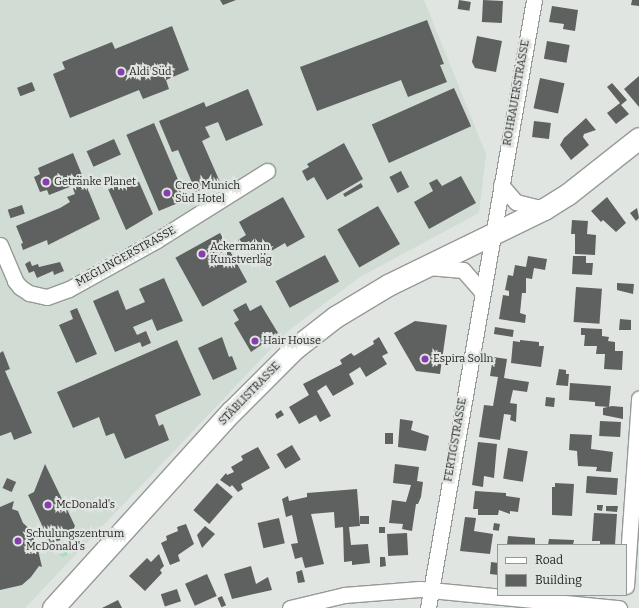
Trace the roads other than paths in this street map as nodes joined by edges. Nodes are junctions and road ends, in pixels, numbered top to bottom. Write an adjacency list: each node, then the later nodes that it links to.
1 (534, 0): 4 (street, ROHRAUERSTRASSE)
2 (639, 138): 5 (main road, STÄBLISTRASSE)
3 (267, 171): 7 (street, MEGLINGERSTRASSE)
4 (501, 185): 5 (street); 6 (street, ROHRAUERSTRASSE)
5 (544, 209): 6 (main road, STÄBLISTRASSE)
6 (491, 235): 8 (main road, STÄBLISTRASSE); 9 (street, FERTIGSTRASSE)
7 (0, 245)
8 (421, 267): 9 (street); 16 (main road, STÄBLISTRASSE)
9 (481, 290): 12 (street, FERTIGSTRASSE)
10 (639, 398): 11 (street)
11 (627, 572)
12 (430, 589): 13 (street); 17 (street); 18 (street, FERTIGSTRASSE)
13 (497, 596)
14 (500, 596): 19 (street)
15 (625, 596): 20 (street)
16 (53, 608)
17 (290, 608)
18 (428, 608)
19 (619, 608)
20 (624, 608)

